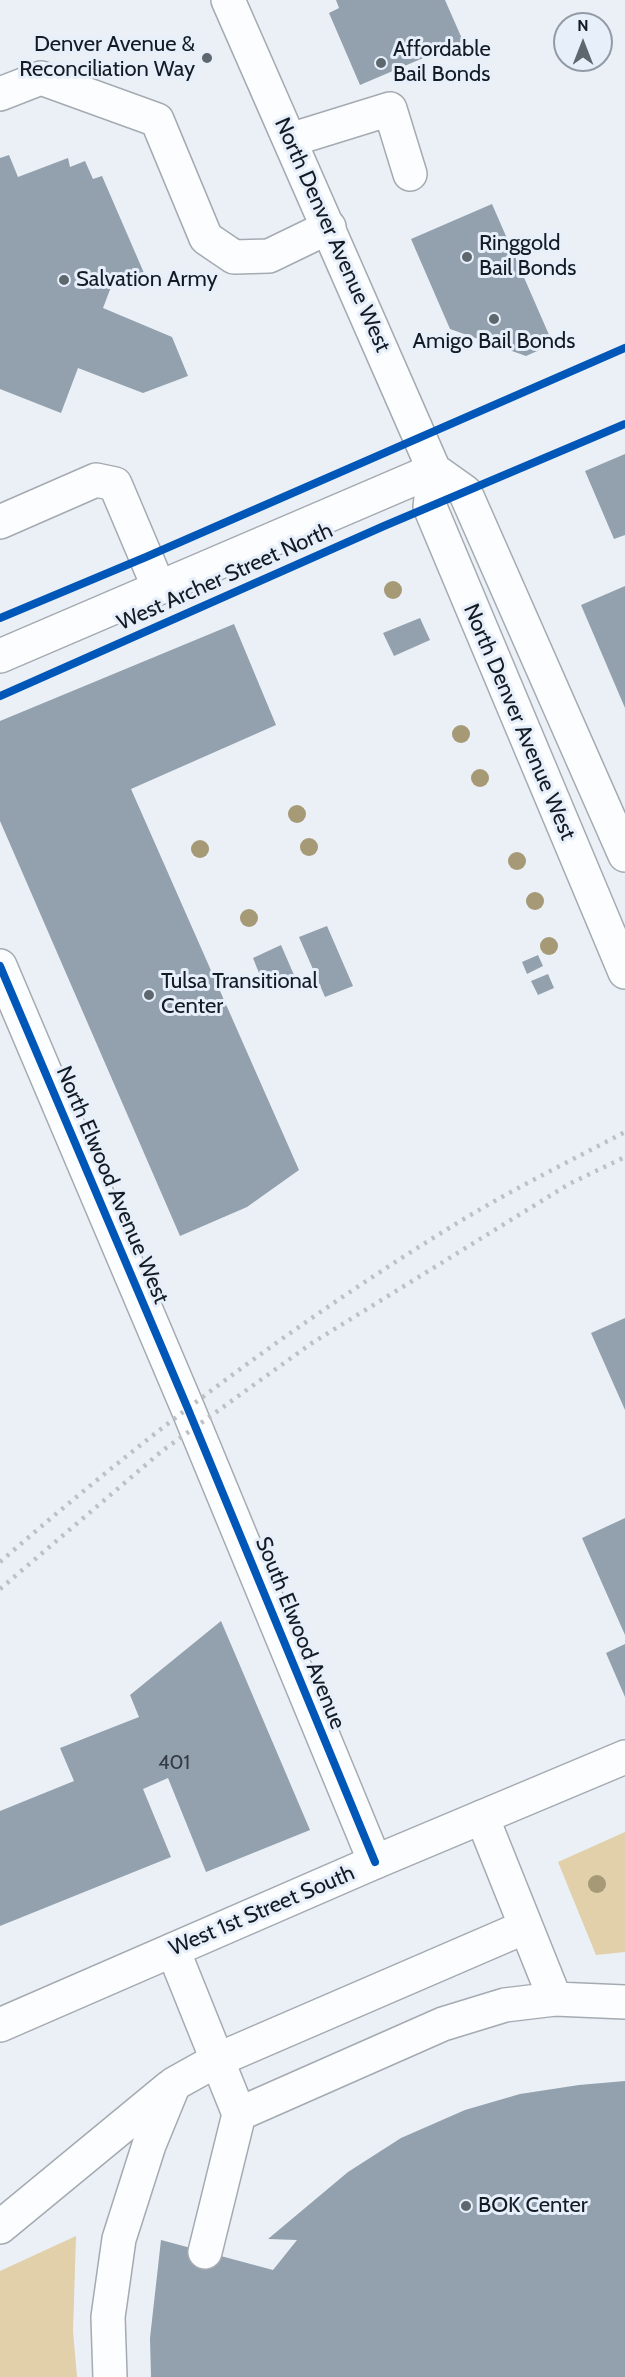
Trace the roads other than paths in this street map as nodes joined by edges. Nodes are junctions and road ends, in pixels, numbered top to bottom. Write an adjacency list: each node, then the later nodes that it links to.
1 (228, 0): 3 (main road, North Denver Avenue West)
2 (0, 94): 5 (main road)
3 (290, 140): 4 (main road); 5 (main road, North Denver Avenue West)
4 (410, 174)
5 (329, 227): 6 (main road, North Denver Avenue West)
6 (434, 470): 8 (main road, West Archer Street North); 10 (main road, North Denver Avenue West); 12 (main road, North Denver Avenue West)
7 (0, 522): 8 (main road)
8 (159, 588): 9 (main road, West Archer Street North)
9 (0, 656)
10 (625, 855)
11 (0, 966): 13 (main road, North Elwood Avenue West)
12 (625, 972)
13 (192, 1418): 16 (main road, South Elwood Avenue)
14 (625, 1757): 15 (main road, West 1st Street South)
15 (482, 1817): 16 (main road, West 1st Street South); 17 (main road)
16 (375, 1862): 18 (main road, West 1st Street South)
17 (525, 1927): 19 (main road); 22 (main road)
18 (173, 1950): 21 (main road, West 1st Street South); 22 (main road)
19 (555, 1999): 20 (main road); 24 (main road)
20 (625, 2002)
21 (0, 2025)
22 (217, 2061): 23 (main road); 24 (main road)
23 (174, 2084): 25 (main road); 27 (main road)
24 (239, 2114): 26 (main road)
25 (0, 2227)
26 (205, 2252)
27 (110, 2377)

